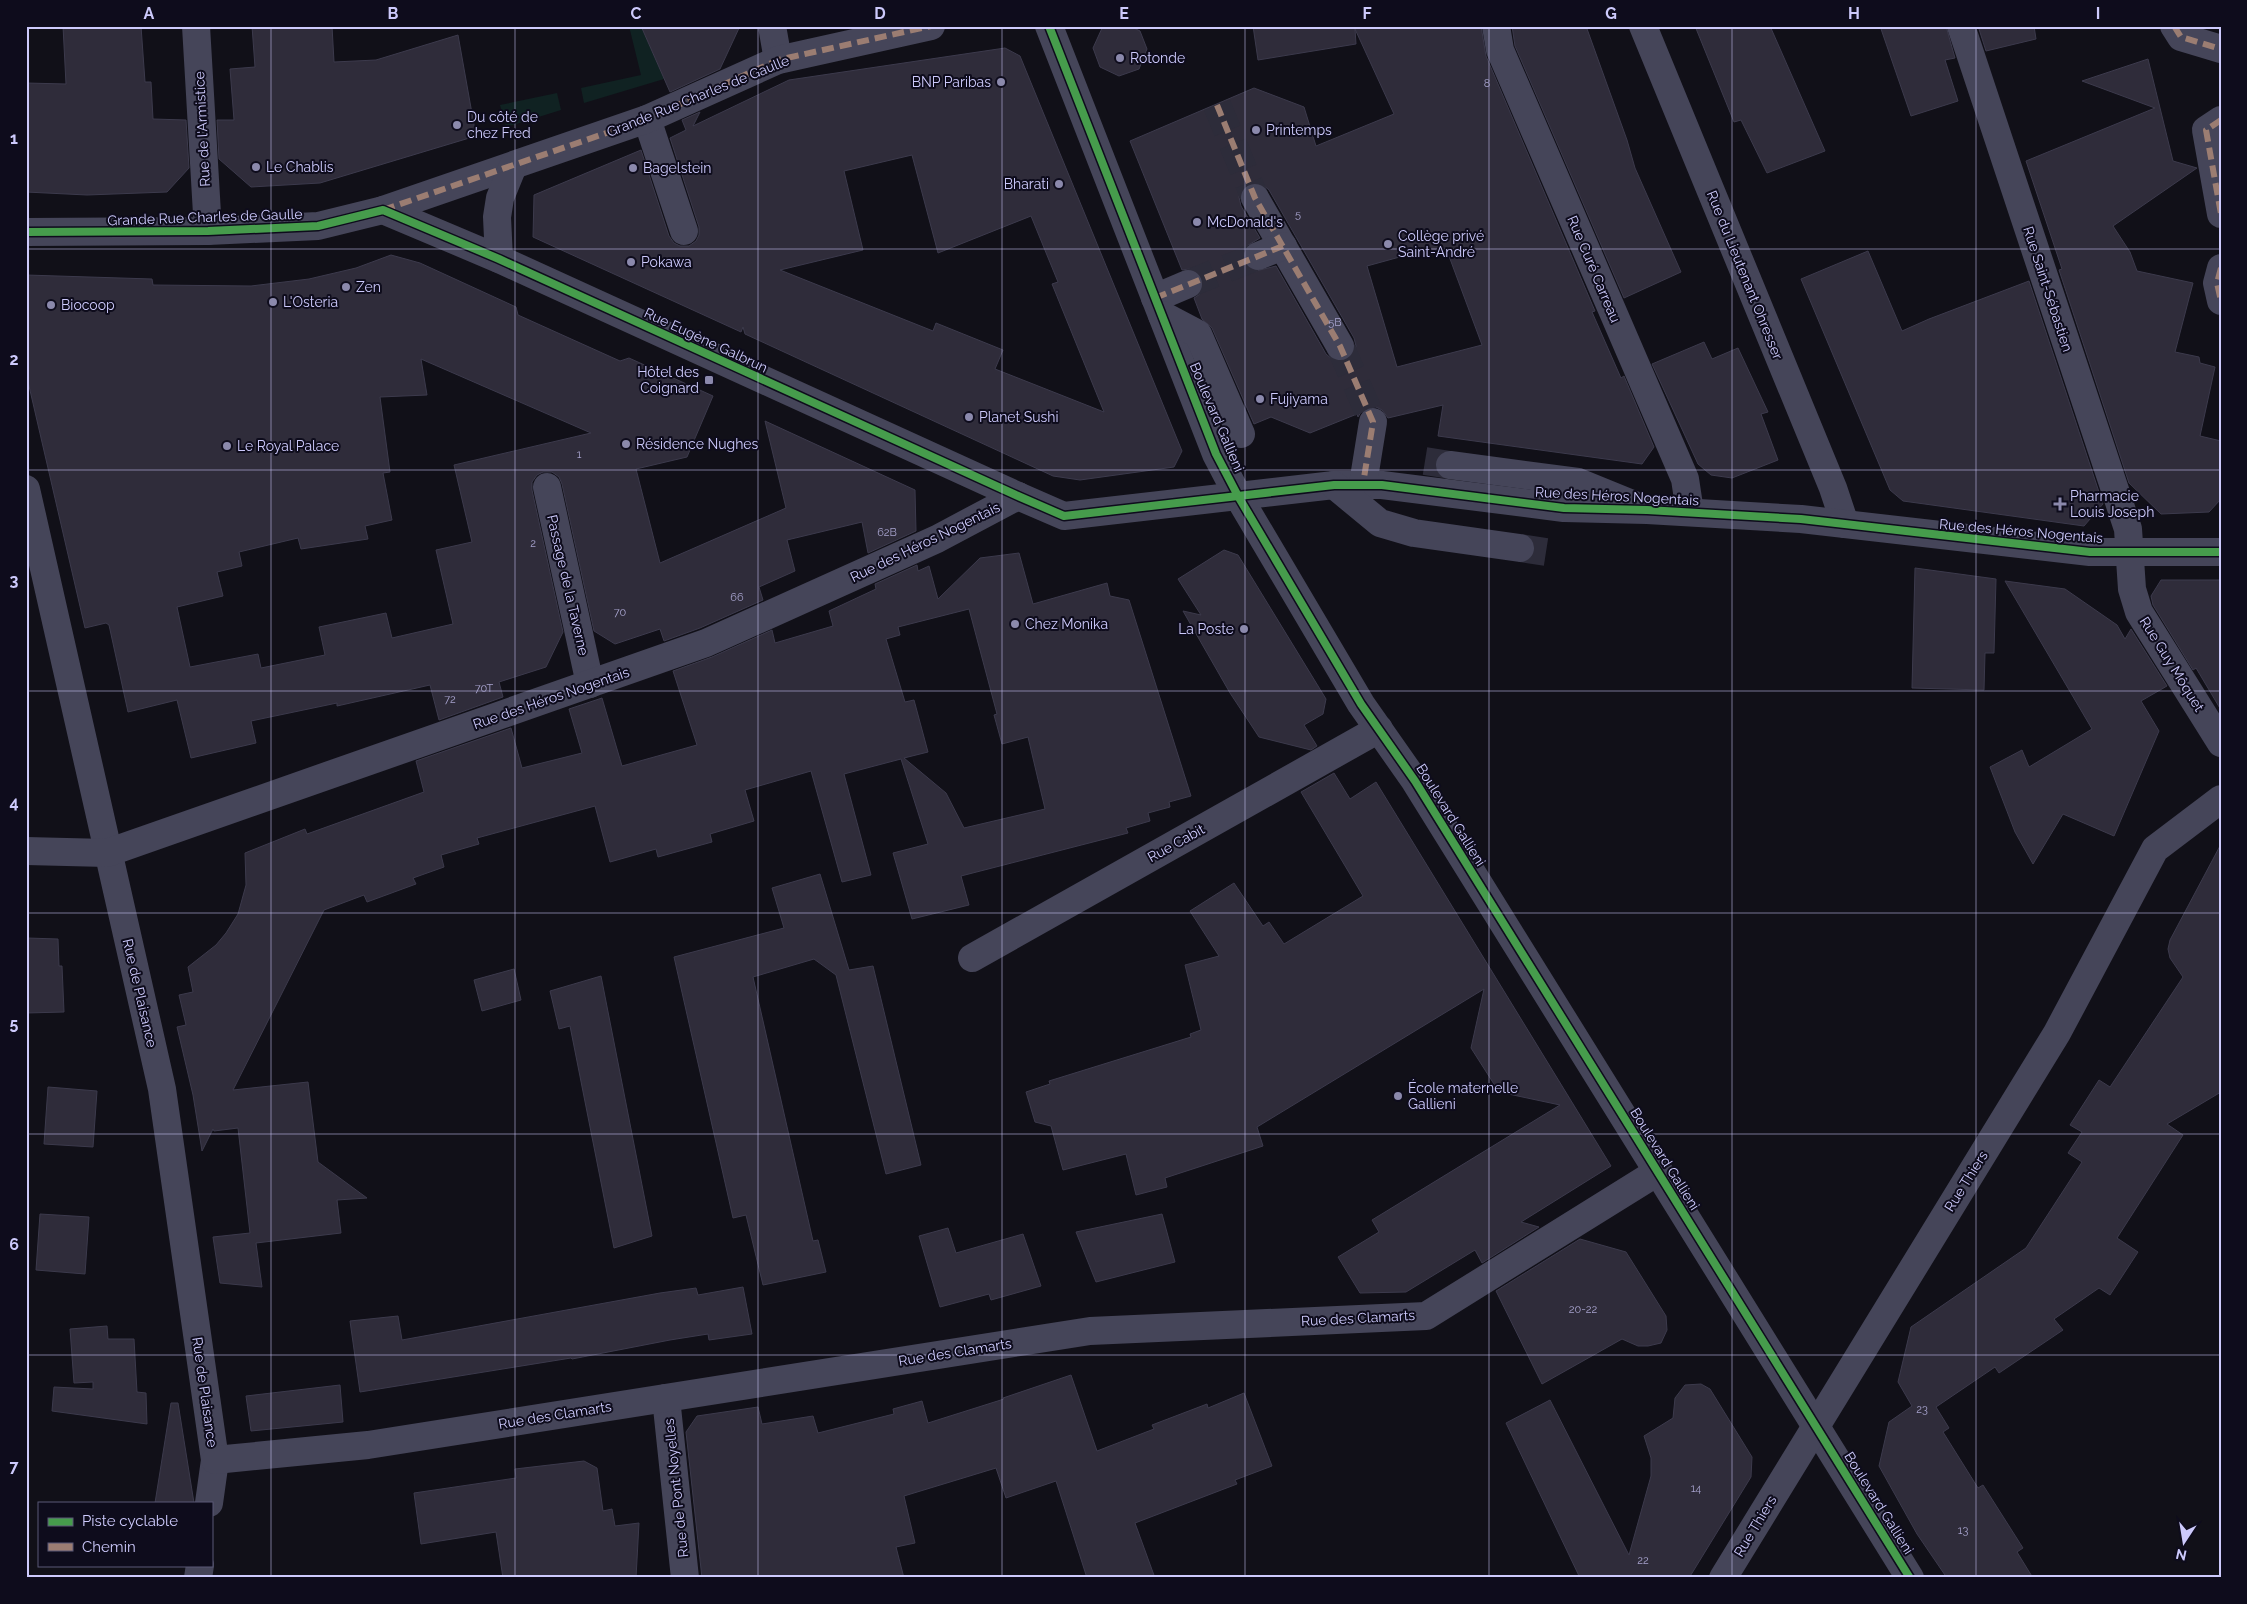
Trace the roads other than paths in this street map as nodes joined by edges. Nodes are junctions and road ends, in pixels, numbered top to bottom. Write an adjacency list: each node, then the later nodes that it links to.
1 (196, 26): 17 (street, Rue de l'Armistice)
2 (772, 26): 10 (street)
3 (931, 26): 10 (street, Grande Rue Charles de Gaulle)
4 (1049, 26): 24 (street, Boulevard Gallieni)
5 (1496, 26): 36 (street, Rue Curé Carreau)
6 (1642, 26): 37 (street, Rue du Lieutenant Ohresser)
7 (1961, 26): 39 (street, Rue Saint-Sébastien)
8 (2174, 26): 9 (street)
9 (2221, 49)
10 (778, 60): 11 (street, Grande Rue Charles de Gaulle)
11 (648, 119): 13 (street, Grande Rue Charles de Gaulle); 18 (street)
12 (2221, 120): 16 (street)
13 (513, 166): 15 (street, Grande Rue Charles de Gaulle); 20 (street)
14 (1255, 198): 25 (street)
15 (383, 210): 17 (street, Grande Rue Charles de Gaulle); 20 (street, Rue Eugène Galbrun)
16 (2221, 214)
17 (208, 231): 19 (street, Grande Rue Charles de Gaulle)
18 (684, 231)
19 (26, 232)
20 (499, 259): 33 (street, Rue Eugène Galbrun)
21 (2221, 268): 23 (street)
22 (1188, 284): 24 (street)
23 (2221, 301)
24 (1158, 307): 27 (street); 34 (street, Boulevard Gallieni)
25 (1340, 346)
26 (1373, 422): 29 (street)
27 (1241, 434)
28 (1450, 465): 35 (street)
29 (1363, 484): 30 (street, Rue des Héros Nogentais); 35 (street, Rue des Héros Nogentais)
30 (1334, 485): 34 (street, Rue des Héros Nogentais); 38 (street)
31 (546, 487): 41 (street, Passage de la Taverne)
32 (26, 489): 46 (street, Rue de Plaisance)
33 (1018, 496): 34 (street, Rue des Héros Nogentais); 41 (street, Rue des Héros Nogentais)
34 (1238, 496): 42 (street, Boulevard Gallieni)
35 (1647, 510): 36 (street, Rue des Héros Nogentais)
36 (1690, 512): 37 (street, Rue des Héros Nogentais)
37 (1845, 524): 39 (street, Rue des Héros Nogentais)
38 (1520, 548)
39 (2131, 552): 40 (street, Rue des Héros Nogentais); 43 (street, Rue Guy Môquet)
40 (2221, 552)
41 (590, 684): 46 (street, Rue des Héros Nogentais)
42 (1379, 729): 47 (street, Rue Cabit); 48 (street, Boulevard Gallieni)
43 (2221, 743)
44 (2221, 799): 50 (street, Rue Thiers)
45 (26, 851): 46 (street, Rue des Héros Nogentais)
46 (107, 853): 51 (street, Rue de Plaisance)
47 (972, 958)
48 (1659, 1171): 49 (street, Rue des Clamarts); 50 (street, Boulevard Gallieni)
49 (666, 1398): 51 (street, Rue des Clamarts); 53 (street, Rue de Pont Noyelles)
50 (1816, 1426): 54 (street, Rue Thiers); 55 (street, Boulevard Gallieni)
51 (215, 1460): 52 (street, Rue de Plaisance)
52 (209, 1502)
53 (686, 1578)
54 (1723, 1578)
55 (1910, 1578)

